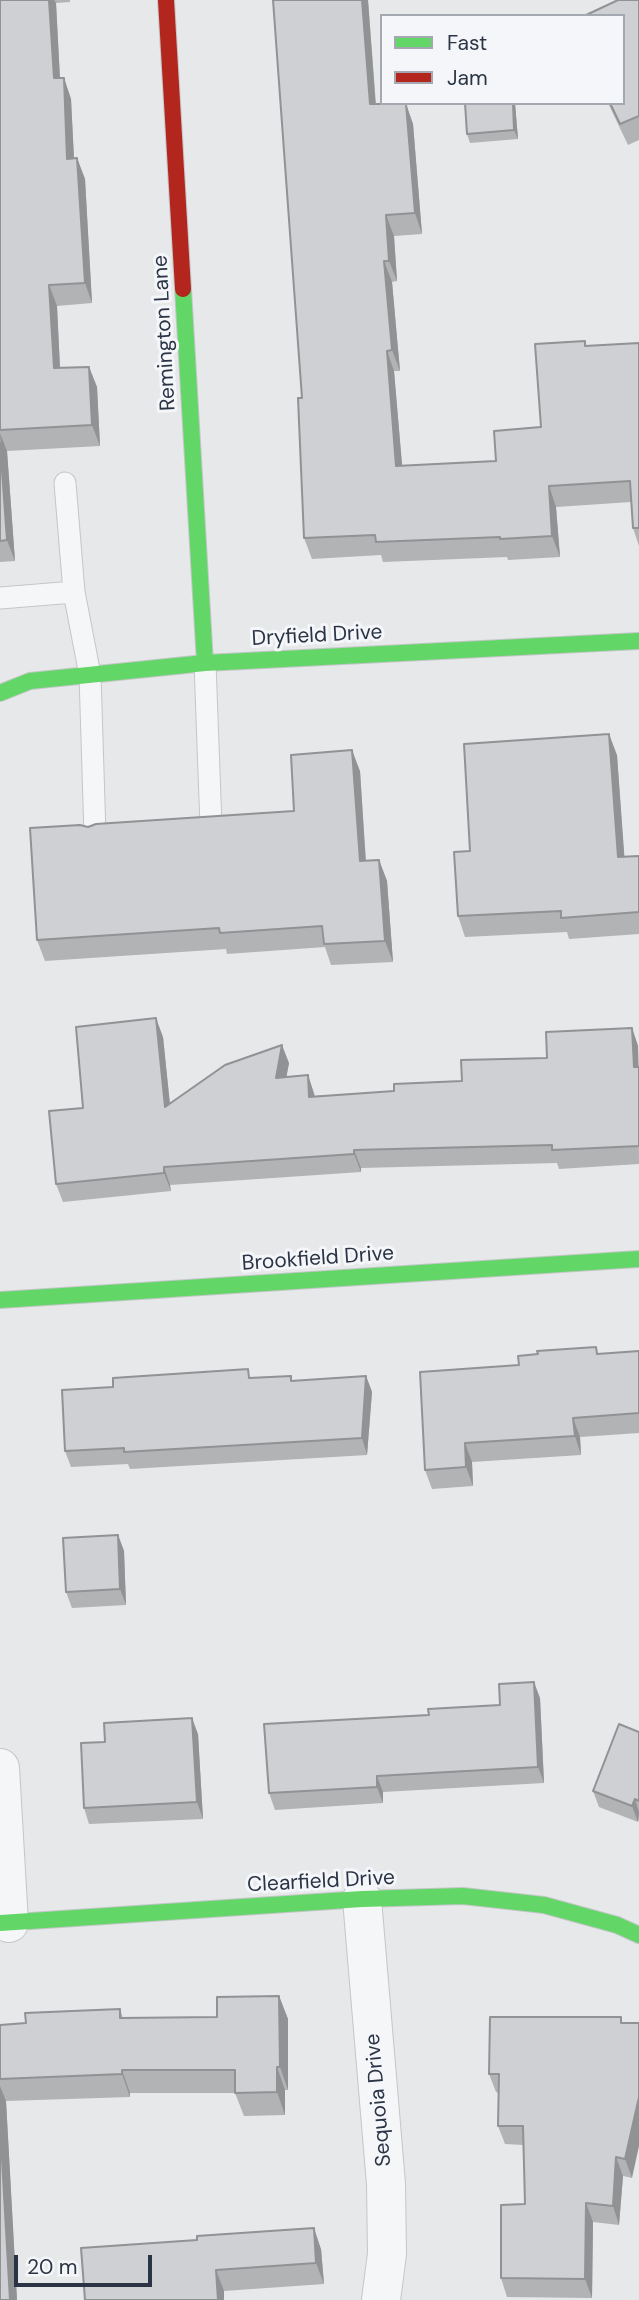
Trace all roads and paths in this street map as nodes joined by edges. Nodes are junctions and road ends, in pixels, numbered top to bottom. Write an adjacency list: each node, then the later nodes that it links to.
1 (166, 0): 6 (street, Remington Lane)
2 (65, 482): 3 (lane)
3 (74, 592): 4 (lane); 7 (lane)
4 (0, 598)
5 (639, 640): 6 (street, Dryfield Drive)
6 (205, 663): 7 (street, Dryfield Drive); 9 (lane)
7 (90, 675): 8 (street, Dryfield Drive); 10 (lane)
8 (0, 693)
9 (211, 826)
10 (95, 835)
11 (639, 1259): 12 (street, Brookfield Drive)
12 (0, 1300)
13 (0, 1768): 15 (street)
14 (362, 1899): 15 (street, Clearfield Drive); 16 (street, Clearfield Drive); 17 (street, Sequoia Drive)
15 (5, 1923)
16 (639, 1936)
17 (381, 2300)

